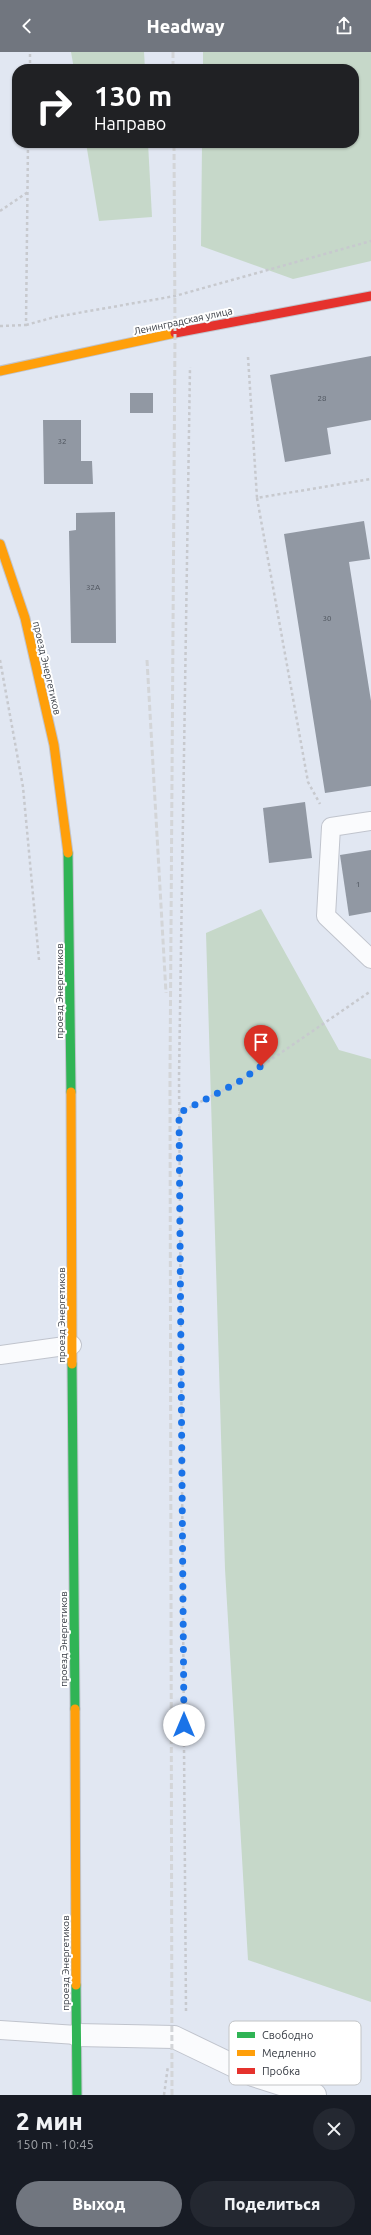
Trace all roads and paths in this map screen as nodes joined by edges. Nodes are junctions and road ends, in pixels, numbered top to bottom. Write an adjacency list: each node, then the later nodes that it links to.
1 (30, 52): 2 (path)
2 (30, 64)
3 (28, 148): 4 (path)
4 (28, 192): 5 (path); 8 (path)
5 (0, 210)
6 (371, 241): 8 (path)
7 (371, 296): 12 (street, Ленинградская улица)
8 (26, 325): 9 (path)
9 (0, 326)
10 (248, 357): 14 (path)
11 (190, 367): 20 (path)
12 (0, 371)
13 (371, 480): 14 (path)
14 (257, 498): 17 (path)
15 (0, 544): 21 (street, проезд Энергетиков)
16 (371, 821): 17 (lane)
17 (332, 827): 18 (lane)
18 (371, 959)
19 (371, 991): 20 (path)
20 (179, 1113): 25 (path)
21 (72, 1345): 22 (lane); 24 (street, проезд Энергетиков)
22 (0, 1355)
23 (0, 2030): 24 (lane)
24 (77, 2035): 25 (street); 28 (street, проезд Энергетиков)
25 (174, 2037): 26 (street); 29 (path)
26 (229, 2063)
27 (284, 2085): 30 (street)
28 (77, 2095)
29 (164, 2095)
30 (315, 2095)

